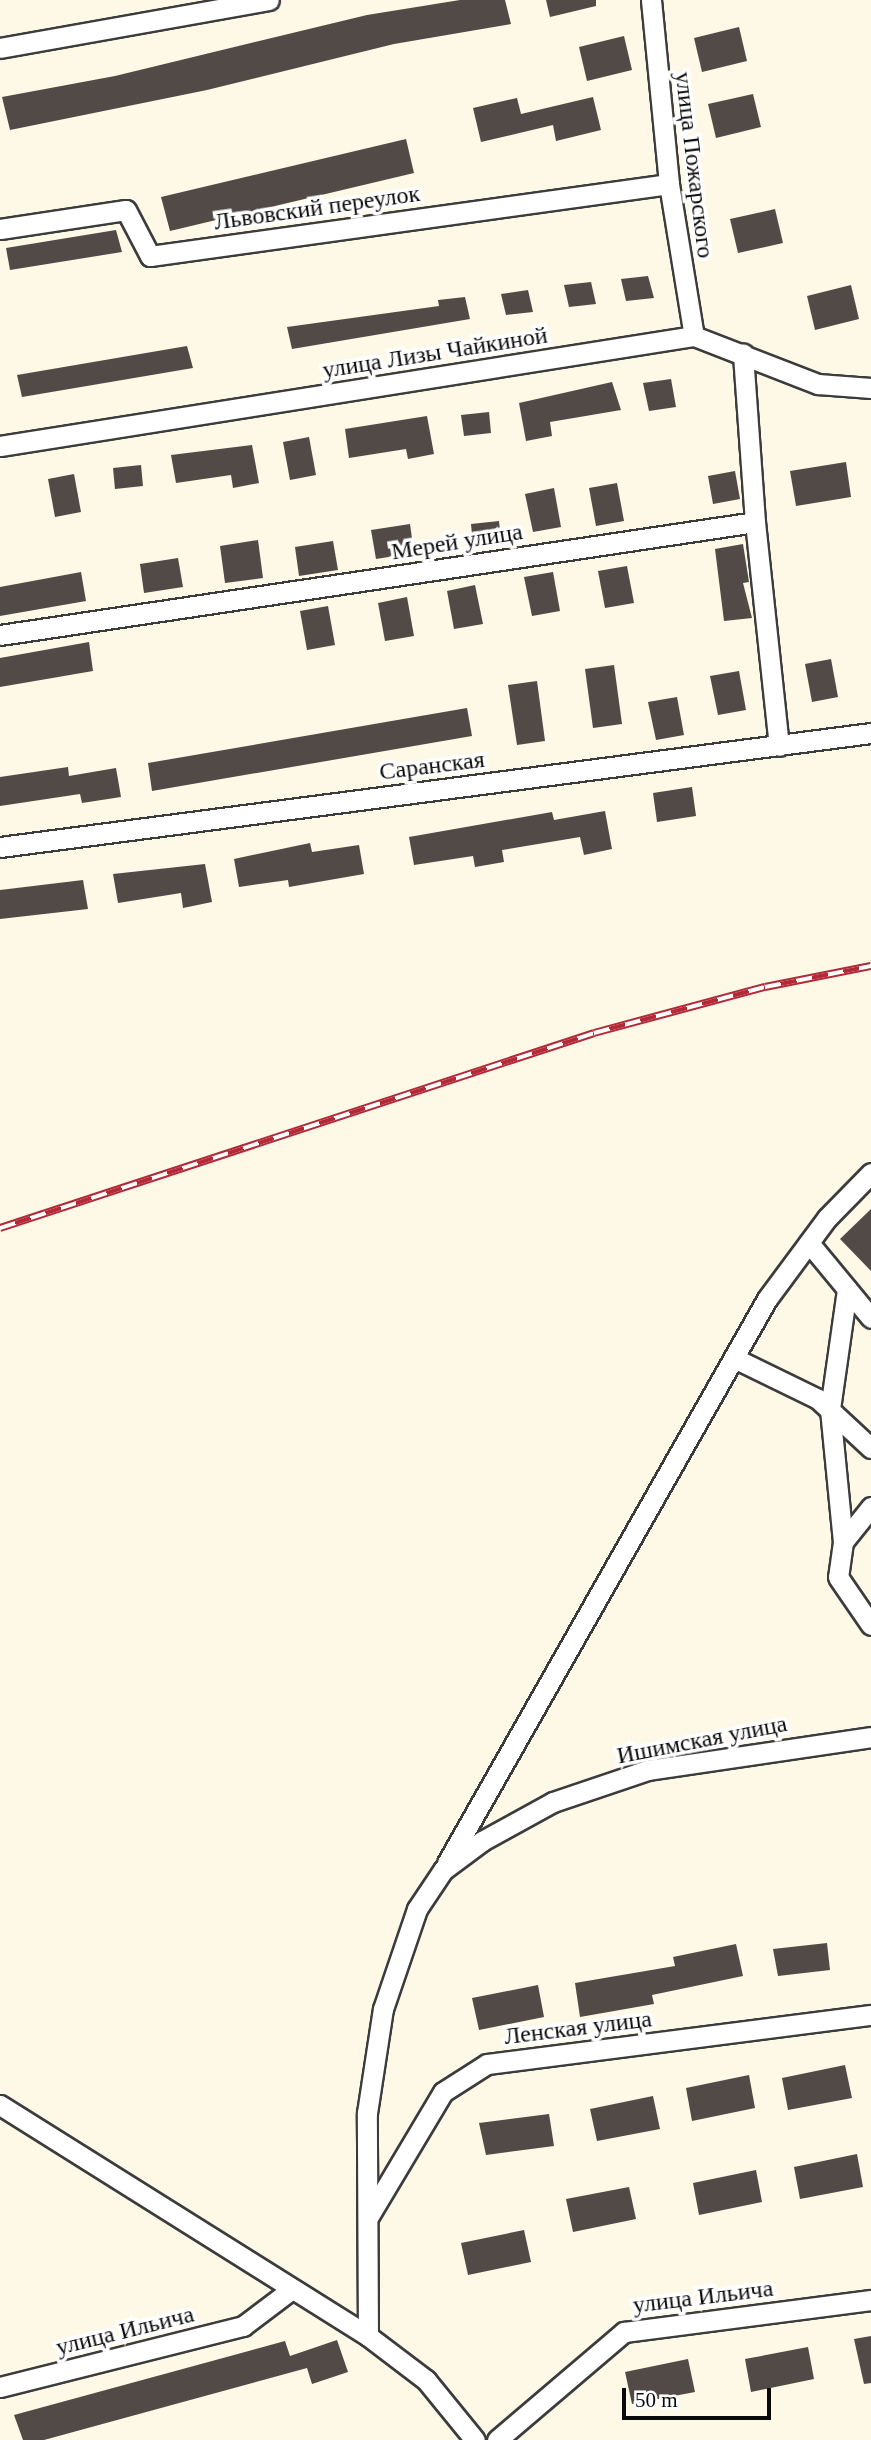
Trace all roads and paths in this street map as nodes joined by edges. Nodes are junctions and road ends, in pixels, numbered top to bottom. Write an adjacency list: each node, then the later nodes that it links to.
1 (269, 0): 3 (street)
2 (651, 0): 4 (street, улица Пожарского)
3 (0, 48)
4 (668, 184): 5 (street, Львовский переулок); 6 (street, улица Пожарского)
5 (0, 229)
6 (694, 336): 7 (street, улица Лизы Чайкиной); 9 (street, улица Лизы Чайкиной)
7 (743, 353): 8 (street, улица Лизы Чайкиной); 10 (street)
8 (871, 388)
9 (0, 446)
10 (755, 522): 11 (street, Мерей улица); 13 (street)
11 (0, 635)
12 (871, 733): 13 (street, Саранская)
13 (779, 746): 14 (street, Саранская)
14 (0, 847)
15 (871, 1173): 16 (street)
16 (809, 1243): 17 (street); 19 (street)
17 (847, 1289): 18 (street); 20 (street)
18 (871, 1318)
19 (734, 1358): 20 (street); 26 (street)
20 (830, 1409): 21 (street); 23 (street)
21 (871, 1448)
22 (871, 1507): 23 (street)
23 (843, 1542): 24 (street)
24 (871, 1625)
25 (871, 1737): 26 (street, Ишимская улица)
26 (443, 1870): 29 (street, Ишимская улица)
27 (871, 2015): 29 (street, Ленская улица)
28 (0, 2105): 30 (street)
29 (368, 2217): 32 (street, Ишимская улица)
30 (292, 2289): 32 (street); 33 (street, улица Ильича)
31 (871, 2300): 35 (street, улица Ильича)
32 (368, 2336): 34 (street)
33 (0, 2387)
34 (475, 2440)
35 (497, 2440)

